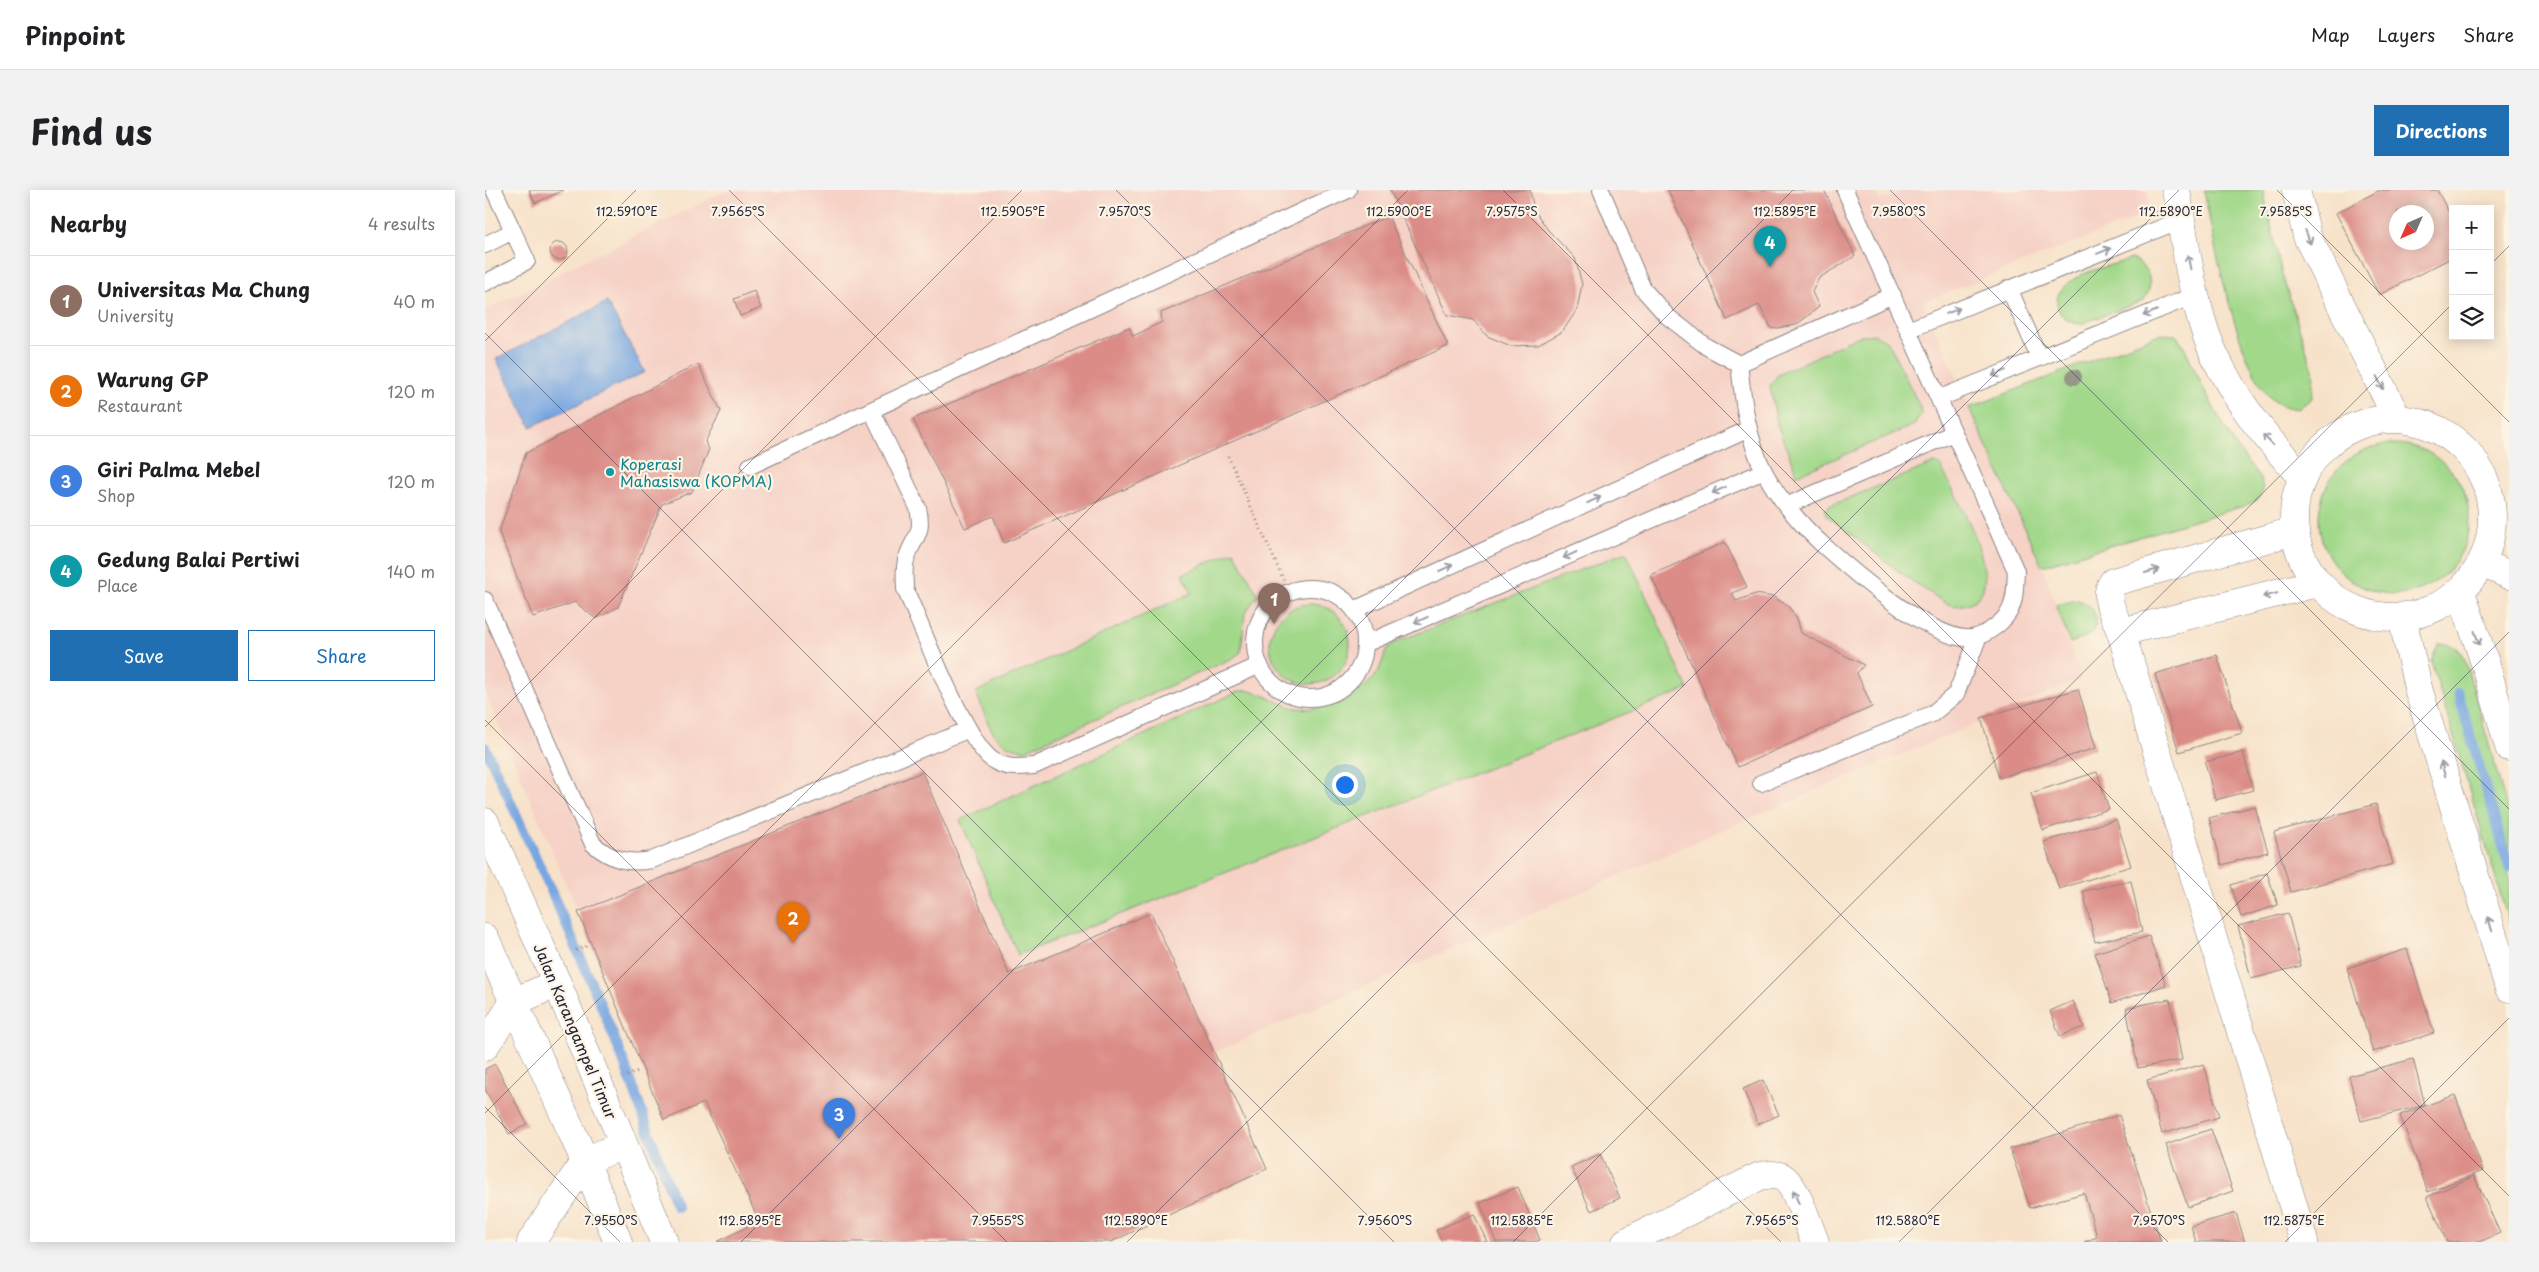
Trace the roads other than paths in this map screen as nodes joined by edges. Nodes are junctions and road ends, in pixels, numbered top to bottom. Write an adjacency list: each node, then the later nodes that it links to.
1 (494, 190): 8 (lane)
2 (1348, 190): 18 (lane)
3 (1601, 190): 16 (lane)
4 (1845, 190): 12 (lane)
5 (2175, 190): 7 (street)
6 (2296, 190): 19 (street, one-way to 19)
7 (2181, 220): 11 (lane, one-way to 7); 13 (street, one-way to 7)
8 (513, 231): 9 (lane); 10 (lane)
9 (485, 245)
10 (485, 283)
11 (2009, 288): 14 (lane, one-way to 11); 15 (lane)
12 (1893, 294): 14 (lane); 16 (lane)
13 (2195, 295): 15 (lane, one-way to 15); 24 (street, one-way to 13)
14 (1908, 330): 17 (lane)
15 (2039, 357): 17 (lane, one-way to 17)
16 (1739, 364): 20 (lane)
17 (1940, 398): 21 (lane)
18 (872, 411): 22 (lane); 39 (lane)
19 (2396, 416): 24 (street); 25 (street)
20 (1749, 428): 23 (lane); 33 (lane, one-way to 20)
21 (1954, 433): 26 (lane); 36 (lane)
22 (750, 466)
23 (1764, 471): 26 (lane); 37 (lane, one-way to 37)
24 (2301, 476): 27 (street)
25 (2499, 498): 28 (street)
26 (1788, 505): 36 (lane)
27 (2293, 531): 30 (street); 35 (street, one-way to 27)
28 (2483, 563): 29 (street); 31 (street)
29 (2509, 575)
30 (2317, 583): 34 (street); 35 (street, one-way to 35)
31 (2461, 592): 34 (street); 40 (street, one-way to 40)
32 (485, 600): 39 (lane)
33 (1354, 610): 37 (lane); 38 (lane)
34 (2402, 617): 45 (street, one-way to 34)
35 (2121, 632): 55 (street)
36 (1979, 636): 41 (lane)
37 (1365, 644): 38 (lane)
38 (1260, 665): 39 (lane)
39 (967, 730)
40 (2509, 747)
41 (1761, 782)
42 (485, 822): 44 (street, Jalan Karangampel Timur)
43 (485, 938): 46 (street)
44 (557, 984): 46 (street); 48 (street, Jalan Karangampel Timur)
45 (2509, 988)
46 (514, 1002): 47 (street); 49 (street)
47 (485, 1046)
48 (623, 1144): 49 (street); 52 (street, Jalan Karangampel Timur)
49 (585, 1161): 50 (street); 51 (street)
50 (531, 1242)
51 (618, 1242)
52 (663, 1242)
53 (1626, 1242): 54 (street, one-way to 53)
54 (1815, 1242)
55 (2304, 1242)

